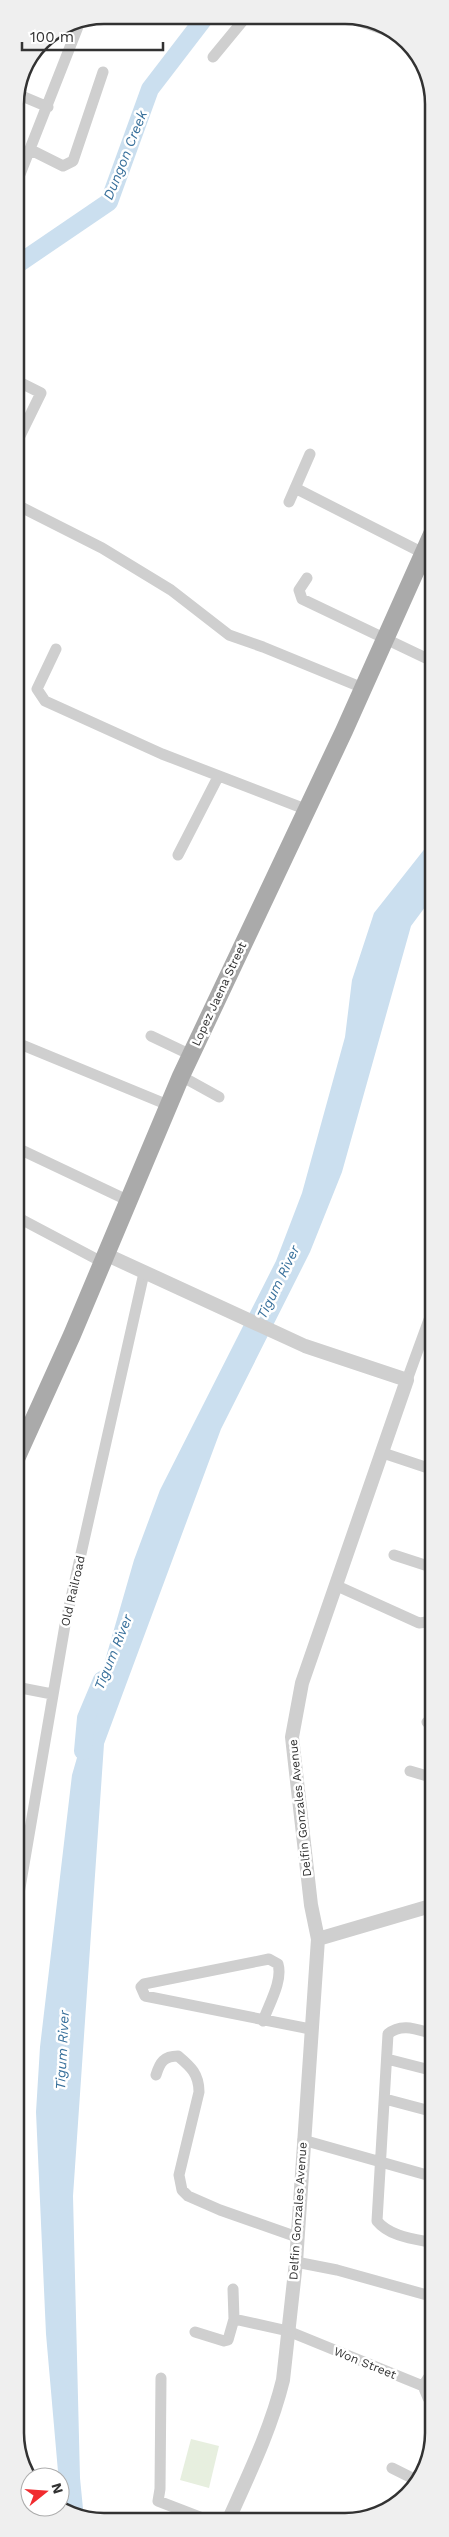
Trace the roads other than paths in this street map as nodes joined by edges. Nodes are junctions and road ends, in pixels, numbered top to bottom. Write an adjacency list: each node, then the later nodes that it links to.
1 (240, 24): 3 (street)
2 (79, 28): 6 (street)
3 (213, 57)
4 (103, 72): 7 (street)
5 (24, 97): 6 (street)
6 (48, 107): 7 (street)
7 (31, 150): 8 (street)
8 (24, 166)
9 (24, 384): 10 (street)
10 (24, 428)
11 (310, 454): 12 (street)
12 (295, 488): 13 (street); 16 (street)
13 (289, 502)
14 (24, 508): 21 (street)
15 (425, 549): 16 (main road, Lopez Jaena Street)
16 (423, 553): 18 (main road, Lopez Jaena Street)
17 (307, 578): 18 (street)
18 (386, 640): 20 (street); 21 (main road, Lopez Jaena Street)
19 (56, 649): 22 (street)
20 (425, 658)
21 (363, 688): 23 (main road, Lopez Jaena Street)
22 (218, 777): 23 (street); 24 (street)
23 (305, 809): 27 (main road, Lopez Jaena Street)
24 (178, 855)
25 (152, 1036): 27 (street)
26 (24, 1046): 30 (street)
27 (191, 1056): 28 (main road, Lopez Jaena Street)
28 (181, 1076): 29 (street); 30 (main road, Lopez Jaena Street)
29 (219, 1097)
30 (168, 1105): 32 (main road, Lopez Jaena Street)
31 (24, 1151): 32 (street)
32 (127, 1200): 34 (main road, Lopez Jaena Street)
33 (24, 1220): 34 (street)
34 (103, 1258): 35 (street); 38 (main road, Lopez Jaena Street)
35 (144, 1273): 37 (street); 46 (street, Old Railroad)
36 (425, 1331): 37 (street, Delfin Gonzales Avenue)
37 (407, 1380): 39 (street, Delfin Gonzales Avenue)
38 (24, 1442)
39 (382, 1453): 40 (street); 43 (street, Delfin Gonzales Avenue)
40 (425, 1467)
41 (394, 1555): 42 (street)
42 (425, 1565)
43 (335, 1586): 44 (street); 51 (street, Delfin Gonzales Avenue)
44 (425, 1622)
45 (24, 1689): 46 (street)
46 (52, 1694): 49 (street, Old Railroad)
47 (410, 1771): 48 (street)
48 (425, 1775)
49 (24, 1863)
50 (425, 1908): 51 (street)
51 (318, 1940): 53 (street, Delfin Gonzales Avenue)
52 (263, 2021): 52 (street); 53 (street)
53 (310, 2029): 60 (street, Delfin Gonzales Avenue)
54 (425, 2032): 55 (street)
55 (386, 2059): 56 (street); 58 (street)
56 (425, 2069)
57 (156, 2075): 63 (street)
58 (385, 2099): 59 (street); 61 (street)
59 (425, 2110)
60 (303, 2140): 61 (street); 63 (street, Delfin Gonzales Avenue)
61 (382, 2162): 62 (street); 64 (street)
62 (425, 2174)
63 (297, 2237): 65 (street, Delfin Gonzales Avenue)
64 (425, 2241)
65 (296, 2262): 67 (street); 69 (street, Delfin Gonzales Avenue)
66 (233, 2289): 68 (street)
67 (425, 2294)
68 (234, 2319): 69 (street, Won Street); 70 (street)
69 (288, 2331): 73 (street, Won Street); 80 (street, Delfin Gonzales Avenue)
70 (195, 2332)
71 (161, 2378): 78 (street)
72 (425, 2383): 73 (street)
73 (423, 2386): 74 (street)
74 (425, 2391)
75 (392, 2468): 76 (street)
76 (411, 2477)
77 (146, 2498): 78 (street)
78 (158, 2501): 79 (street)
79 (189, 2513)
80 (231, 2513)

